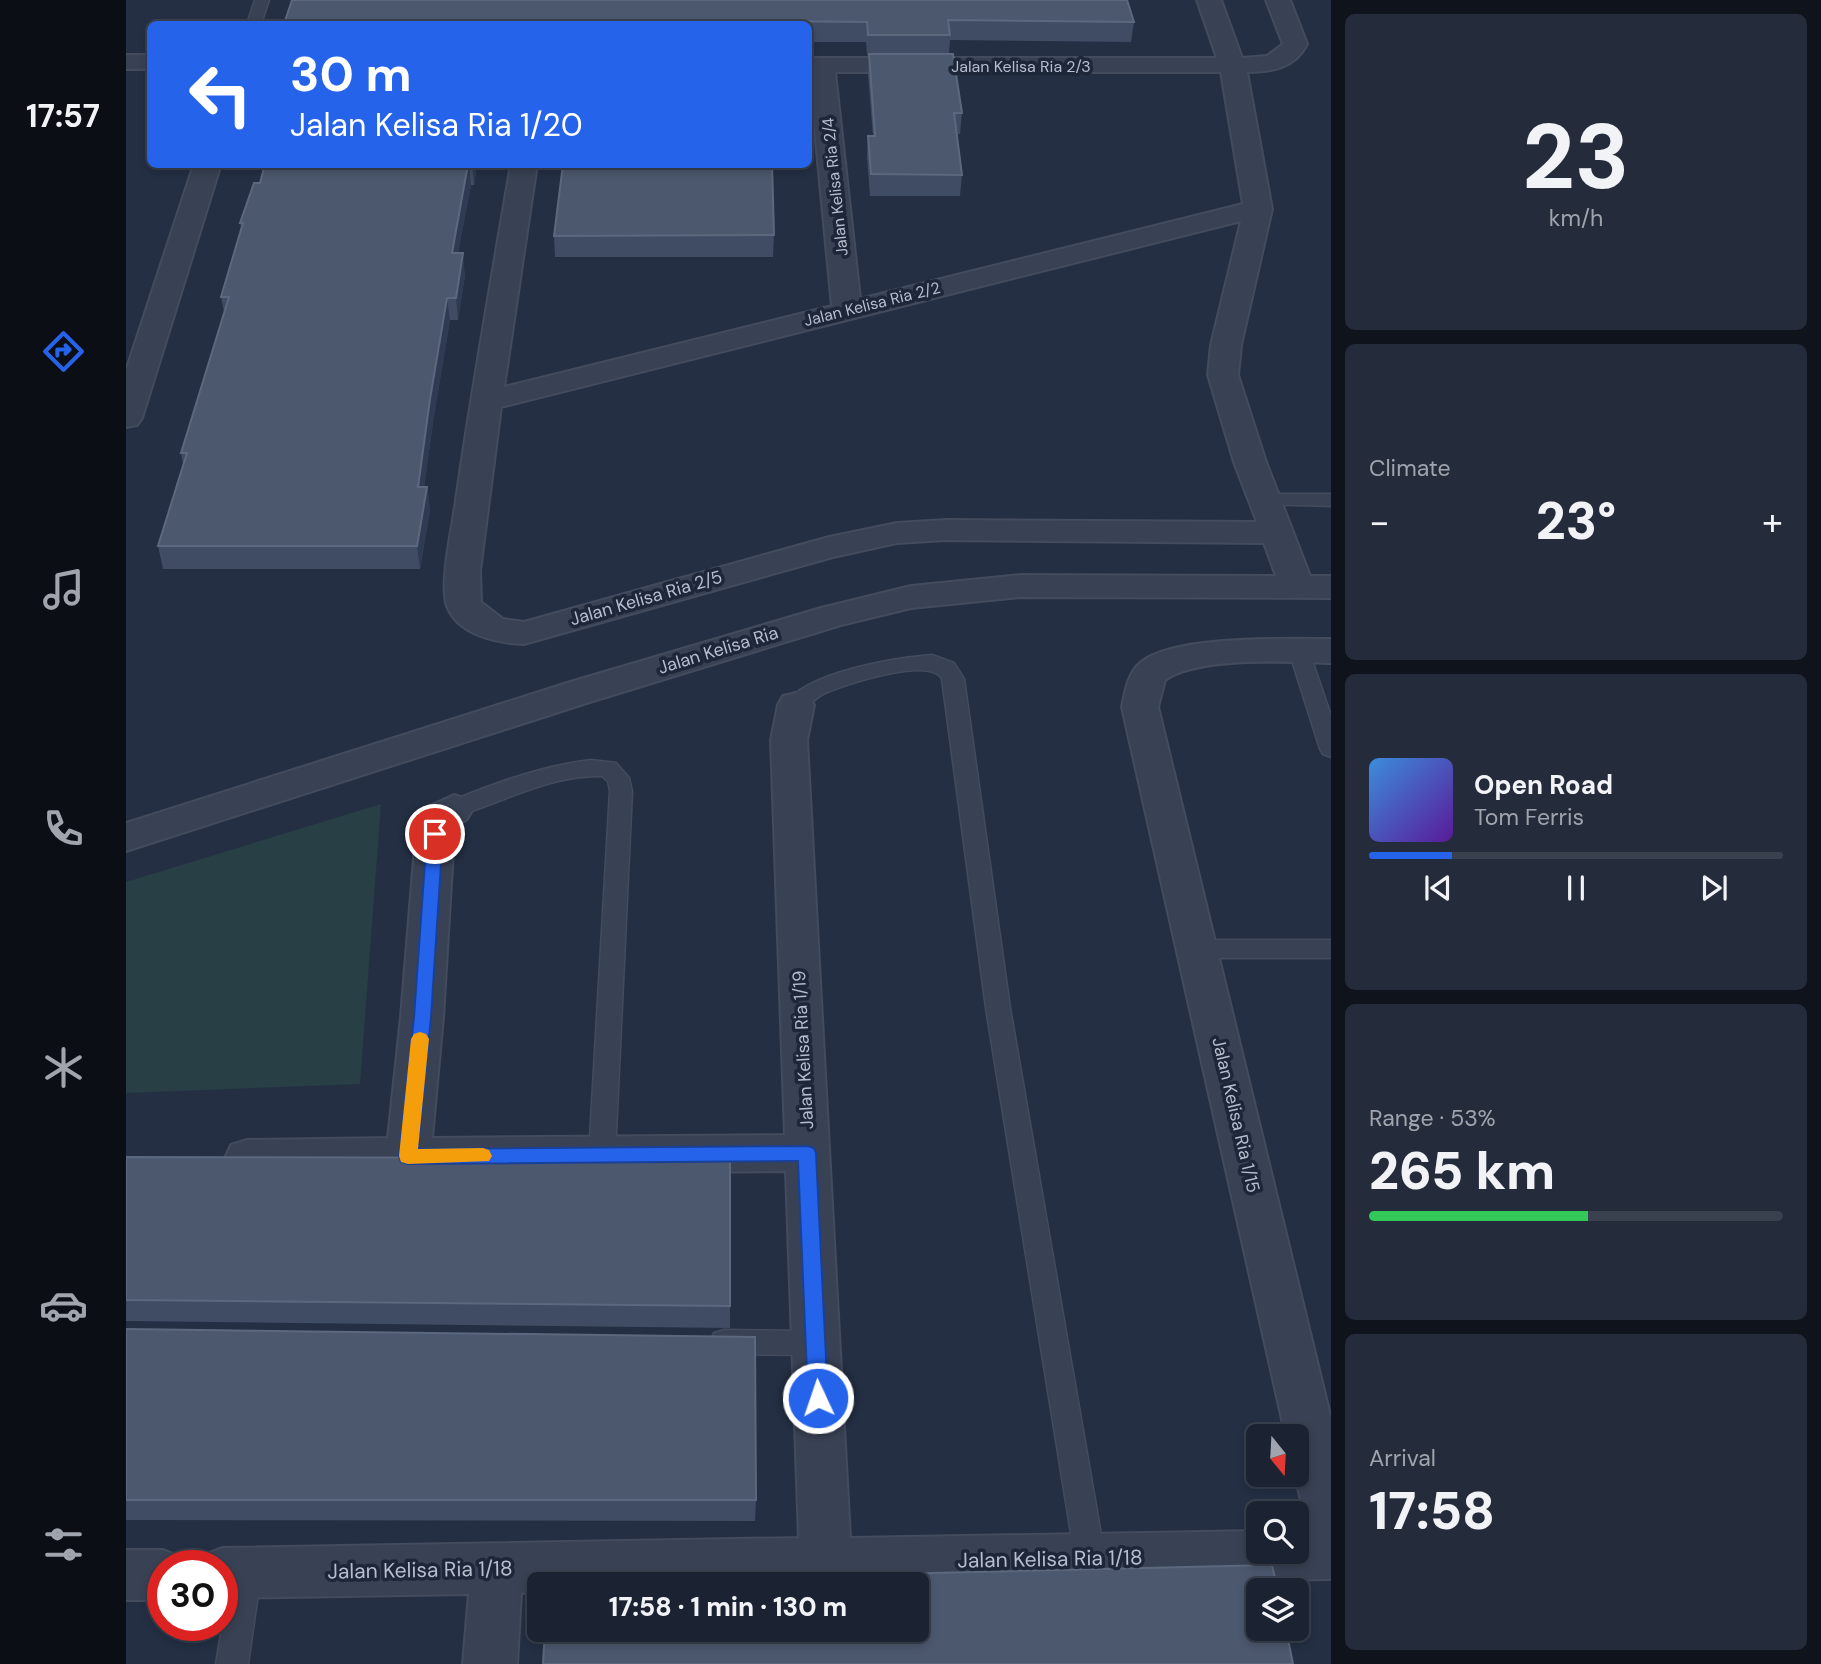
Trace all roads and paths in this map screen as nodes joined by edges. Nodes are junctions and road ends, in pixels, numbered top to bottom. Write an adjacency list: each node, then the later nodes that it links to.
1 (262, 0): 4 (lane)
2 (1209, 0): 8 (street)
3 (1278, 0): 8 (street, Jalan Kelisa Ria 2/3)
4 (255, 21)
5 (126, 62): 6 (street)
6 (147, 62)
7 (815, 65): 8 (street, Jalan Kelisa Ria 2/3); 12 (street, Jalan Kelisa Ria 2/4)
8 (1233, 67): 11 (street)
9 (207, 168): 14 (street)
10 (523, 168): 16 (street, Jalan Kelisa Ria 2/5)
11 (1258, 209): 12 (street, Jalan Kelisa Ria 2/2); 18 (street)
12 (847, 310): 16 (street, Jalan Kelisa Ria 2/2)
13 (126, 312): 14 (street)
14 (160, 312): 15 (street)
15 (131, 387): 17 (street)
16 (486, 401): 20 (street, Jalan Kelisa Ria 2/5)
17 (126, 418)
18 (1266, 500): 19 (lane); 20 (street)
19 (1331, 500)
20 (1279, 533): 21 (street)
21 (1314, 588): 26 (street, Jalan Kelisa Ria)
22 (1315, 651): 24 (lane); 27 (street, Jalan Kelisa Ria 1/15)
23 (796, 705): 29 (street, Jalan Kelisa Ria 1/19); 37 (lane)
24 (1331, 749)
25 (454, 808): 30 (lane); 31 (street)
26 (126, 837)
27 (1197, 949): 28 (lane); 35 (street, Jalan Kelisa Ria 1/15)
28 (1331, 949)
29 (807, 1153): 30 (street); 34 (street, Jalan Kelisa Ria 1/19)
30 (602, 1155): 31 (street)
31 (408, 1156): 32 (street)
32 (206, 1158)
33 (691, 1342): 34 (lane)
34 (815, 1343): 38 (street, Jalan Kelisa Ria 1/19)
35 (1331, 1524)
36 (1331, 1554): 37 (street, Jalan Kelisa Ria 1/18)
37 (1090, 1558): 38 (street, Jalan Kelisa Ria 1/18)
38 (826, 1563): 39 (street, Jalan Kelisa Ria 1/18)
39 (497, 1569): 40 (street, Jalan Kelisa Ria 1/18); 45 (street)
40 (238, 1573)
41 (126, 1575): 42 (street)
42 (147, 1575)
43 (233, 1641): 44 (lane)
44 (232, 1664)
45 (491, 1664)

